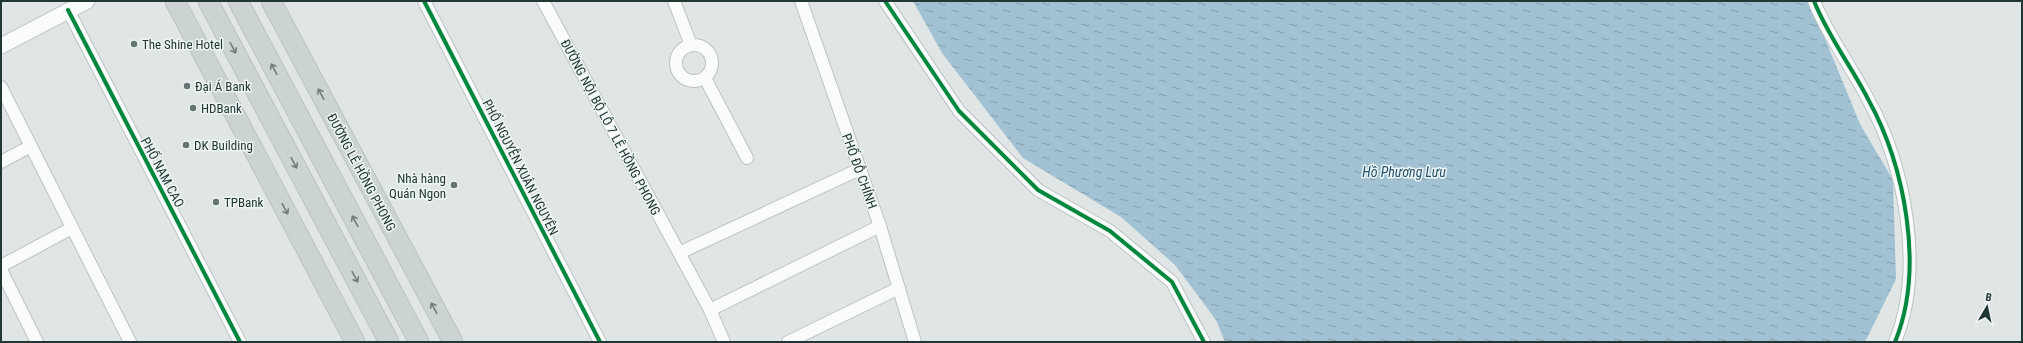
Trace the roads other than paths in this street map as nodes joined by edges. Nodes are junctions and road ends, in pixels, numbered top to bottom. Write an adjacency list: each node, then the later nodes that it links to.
1 (87, 1): 12 (street)
2 (175, 1): 28 (main road, one-way to 28)
3 (208, 1): 32 (main road, one-way to 32)
4 (238, 1): 33 (main road, one-way to 4)
5 (271, 1): 34 (main road, ĐƯỜNG LÊ HỒNG PHONG, one-way to 5)
6 (424, 1): 35 (street, PHỐ NGUYỄN XUÂN NGUYÊN)
7 (543, 1): 23 (street, ĐƯỜNG NỘI BỘ LÔ 7 LÊ HỒNG PHONG)
8 (674, 1): 13 (street)
9 (801, 1): 20 (street, PHỐ ĐỖ CHÍNH)
10 (885, 1): 39 (street)
11 (1814, 1): 40 (street)
12 (68, 10): 14 (street); 31 (street, PHỐ NAM CAO)
13 (691, 45): 15 (street); 15 (street)
14 (1, 46)
15 (705, 78): 18 (street)
16 (1, 87): 17 (street)
17 (31, 146): 19 (street); 22 (street)
18 (747, 158)
19 (1, 162)
20 (860, 169): 21 (street, PHỐ ĐỖ CHÍNH); 23 (street)
21 (880, 226): 26 (street, PHỐ ĐỖ CHÍNH); 27 (street)
22 (72, 228): 24 (street); 30 (street)
23 (680, 253): 27 (street, ĐƯỜNG NỘI BỘ LÔ 7 LÊ HỒNG PHONG)
24 (1, 266)
25 (1, 270): 29 (street)
26 (899, 288): 37 (street); 38 (street, PHỐ ĐỖ CHÍNH)
27 (710, 310): 36 (street, ĐƯỜNG NỘI BỘ LÔ 7 LÊ HỒNG PHONG)
28 (350, 340)
29 (37, 342)
30 (130, 342)
31 (240, 342)
32 (389, 342)
33 (419, 342)
34 (453, 342)
35 (600, 342)
36 (724, 342)
37 (788, 342)
38 (915, 342)
39 (1204, 342)
40 (1895, 342)

